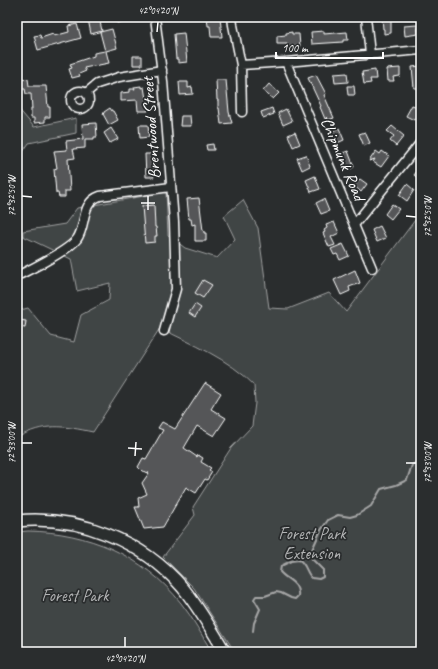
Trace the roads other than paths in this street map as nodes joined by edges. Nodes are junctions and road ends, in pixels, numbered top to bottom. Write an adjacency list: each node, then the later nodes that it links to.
1 (155, 17): 8 (street, Brentwood Street)
2 (232, 17): 7 (street)
3 (366, 17): 5 (street)
4 (421, 50): 5 (street)
5 (370, 54): 6 (street)
6 (286, 62): 7 (street); 13 (street, Chipmunk Road)
7 (241, 65): 10 (street)
8 (162, 70): 9 (street); 12 (street, Brentwood Street)
9 (86, 93)
10 (242, 112)
11 (421, 142): 13 (street)
12 (171, 187): 15 (street); 16 (street, Brentwood Street)
13 (354, 225): 14 (street, Chipmunk Road)
14 (372, 268)
15 (21, 274)
16 (164, 331)
17 (17, 521): 18 (main road)
18 (225, 652)

